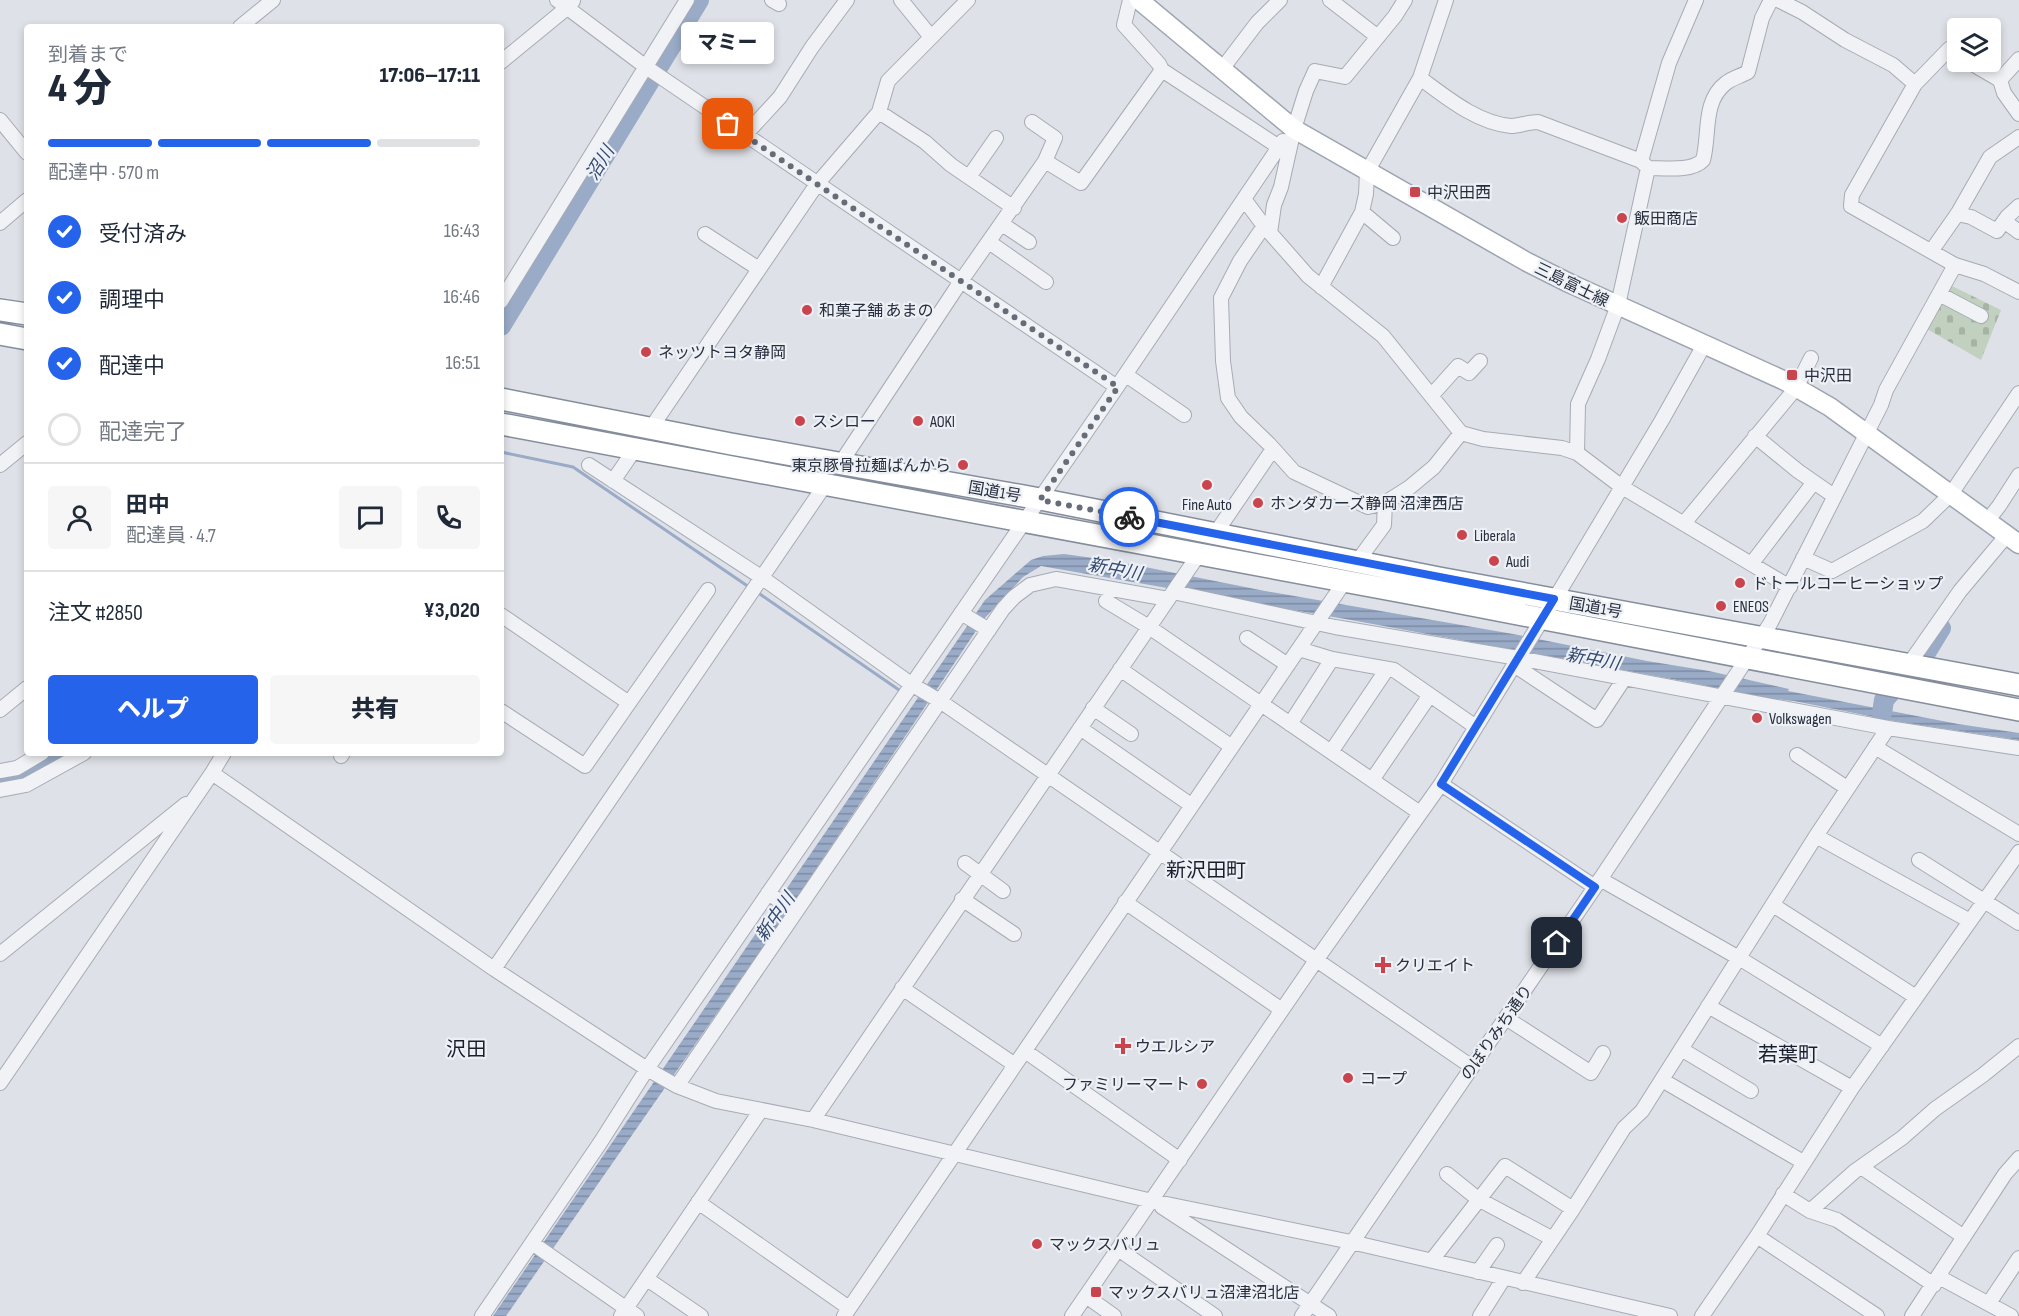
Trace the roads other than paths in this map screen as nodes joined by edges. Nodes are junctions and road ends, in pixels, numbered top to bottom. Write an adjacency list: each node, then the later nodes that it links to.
1 (273, 0): 16 (street)
2 (687, 0): 22 (street)
3 (847, 0): 33 (street)
4 (901, 0): 17 (street)
5 (968, 0): 17 (street)
6 (1130, 0): 24 (street)
7 (1139, 0): 23 (main road, 三島富士線)
8 (1280, 0): 23 (street)
9 (1330, 0): 18 (street)
10 (1405, 0): 18 (street)
11 (1446, 0): 26 (street)
12 (1696, 0): 39 (street)
13 (1771, 0): 39 (street)
14 (1778, 0): 28 (street)
15 (566, 2): 20 (street); 22 (street)
16 (244, 24)
17 (931, 37): 29 (street)
18 (1378, 37): 36 (street)
19 (1947, 51): 28 (street)
20 (504, 59)
21 (2019, 59): 27 (street)
22 (646, 67): 33 (street); 66 (street)
23 (1222, 69): 36 (main road, 三島富士線)
24 (1162, 70): 36 (street); 38 (street)
25 (1986, 72): 27 (street)
26 (1420, 78): 39 (street); 40 (street)
27 (2000, 80): 30 (street)
28 (1915, 84): 58 (street)
29 (879, 112): 41 (street); 42 (street)
30 (2019, 114)
31 (0, 120): 37 (street)
32 (1032, 122): 38 (street)
33 (745, 135): 42 (street)
34 (2019, 136): 48 (street)
35 (996, 138): 41 (street)
36 (1288, 140): 40 (main road, 三島富士線); 43 (street); 52 (street)
37 (24, 149)
38 (1045, 161): 46 (street)
39 (1645, 165): 67 (street)
40 (1367, 171): 47 (street); 67 (main road, 三島富士線)
41 (969, 177): 46 (street)
42 (817, 184): 60 (street); 61 (street)
43 (1244, 199): 52 (street); 76 (street)
44 (24, 203): 50 (street)
45 (2019, 206): 49 (street)
46 (1014, 208): 51 (street)
47 (1362, 213): 55 (street); 63 (street)
48 (1957, 214): 49 (street); 58 (street)
49 (2004, 221): 53 (street)
50 (0, 223)
51 (1002, 224): 56 (street); 57 (street)
52 (1267, 229): 63 (street); 90 (street)
53 (2019, 232)
54 (705, 234): 60 (street)
55 (1393, 238)
56 (989, 242): 61 (street); 62 (street)
57 (1029, 242)
58 (1932, 250): 59 (street)
59 (1955, 265): 64 (street); 65 (street, のぼりみち通り)
60 (759, 269): 84 (street)
61 (962, 281): 77 (street); 92 (street)
62 (1046, 282)
63 (1321, 287): 80 (street)
64 (2019, 292)
65 (1939, 294): 70 (street); 86 (street, のぼりみち通り)
66 (504, 297)
67 (1618, 305): 73 (main road, 三島富士線); 91 (street)
68 (0, 310): 69 (highway)
69 (24, 314)
70 (1981, 316)
71 (0, 334): 72 (highway)
72 (24, 338)
73 (1704, 345): 78 (main road, 三島富士線); 99 (street)
74 (1811, 358): 78 (street)
75 (1480, 361): 80 (street)
76 (1126, 375): 77 (street); 82 (street)
77 (1118, 387): 102 (street)
78 (1796, 388): 86 (main road, 三島富士線); 87 (street)
79 (2019, 393): 100 (street)
80 (1432, 395): 85 (street)
81 (504, 400): 84 (highway, 国道1号)
82 (1184, 416)
83 (504, 425): 89 (highway, 国道1号)
84 (651, 428): 92 (highway, 国道1号)
85 (1461, 433): 91 (street); 103 (street)
86 (1867, 433): 100 (main road, 三島富士線); 101 (street, のぼりみち通り)
87 (1755, 436): 97 (street); 106 (street)
88 (24, 445): 93 (street)
89 (635, 449): 96 (street); 98 (highway, 国道1号)
90 (1273, 449): 103 (street); 107 (street)
91 (1577, 453): 99 (street)
92 (840, 464): 102 (highway, 国道1号)
93 (0, 465)
94 (589, 465): 96 (street)
95 (2019, 475): 104 (street)
96 (613, 481): 113 (street)
97 (1814, 482): 101 (street); 112 (street)
98 (825, 485): 105 (highway, 国道1号); 113 (street)
99 (1622, 487): 106 (street); 118 (street)
100 (1951, 494): 104 (main road, 三島富士線); 109 (street)
101 (1834, 496): 109 (street, のぼりみち通り)
102 (1040, 500): 105 (street); 107 (highway, 国道1号)
103 (1385, 503): 111 (street)
104 (1988, 520): 108 (main road, 三島富士線)
105 (1024, 522): 110 (highway, 国道1号); 120 (street)
106 (1685, 522): 112 (street)
107 (1215, 534): 111 (highway, 国道1号)
108 (2013, 540): 132 (street)
109 (1803, 558): 114 (street, のぼりみち通り)
110 (1194, 561): 115 (highway, 国道1号); 117 (street)
111 (1358, 562): 118 (highway, 国道1号)
112 (1752, 563): 114 (street)
113 (761, 577): 138 (street); 193 (street)
114 (1790, 587): 126 (street, のぼりみち通り)
115 (1340, 588): 122 (street); 123 (highway, 国道1号)
116 (708, 590): 143 (street)
117 (1170, 596): 122 (street); 124 (street); 125 (street)
118 (1554, 599): 123 (street); 126 (highway, 国道1号)
119 (1106, 601): 124 (street)
120 (964, 614): 125 (street); 138 (street)
121 (504, 617): 143 (street)
122 (1318, 622): 128 (street); 131 (street)
123 (1539, 623): 130 (highway, 国道1号); 131 (street)
124 (1149, 627): 134 (street); 144 (street)
125 (986, 628): 142 (street)
126 (1761, 637): 130 (street, のぼりみち通り); 132 (highway, 国道1号)
127 (1247, 638): 133 (street)
128 (1299, 649): 129 (street); 133 (street)
129 (1332, 659): 135 (street); 149 (street)
130 (1746, 661): 141 (street, のぼりみち通り); 147 (highway, 国道1号)
131 (1516, 662): 136 (street); 136 (street); 150 (street)
132 (1908, 664): 137 (highway, 国道1号)
133 (1288, 665): 144 (street)
134 (1120, 669): 145 (street); 154 (street)
135 (1387, 669): 140 (street); 157 (street)
136 (1624, 679): 141 (street)
137 (2019, 685)
138 (913, 687): 142 (street); 181 (street)
139 (24, 690): 146 (street)
140 (1430, 695): 150 (street); 165 (street)
141 (1722, 698): 152 (street); 179 (street, のぼりみち通り)
142 (940, 701): 164 (street); 186 (street)
143 (629, 703): 148 (street)
144 (1261, 704): 149 (street); 154 (street)
145 (1093, 708): 151 (street); 153 (street)
146 (0, 710)
147 (2019, 710)
148 (504, 713)
149 (1290, 724): 157 (street)
150 (1476, 727): 166 (street)
151 (1080, 728): 164 (street); 170 (street)
152 (1888, 728): 155 (street); 156 (street)
153 (1131, 734)
154 (1232, 747): 170 (street)
155 (1875, 747): 167 (street); 172 (street)
156 (2019, 748)
157 (1331, 752): 165 (street)
158 (1797, 755): 167 (street)
159 (37, 756): 162 (street)
160 (79, 756): 168 (street)
161 (223, 756): 163 (street)
162 (0, 771)
163 (212, 773): 169 (street); 193 (street)
164 (1047, 775): 174 (street); 178 (street)
165 (1372, 780): 171 (street)
166 (1441, 784): 171 (street); 179 (street)
167 (1847, 788): 173 (street)
168 (0, 790)
169 (199, 794): 190 (street); 208 (street)
170 (1191, 805): 174 (street)
171 (1420, 813): 192 (street)
172 (2019, 834)
173 (1816, 836): 185 (street); 187 (street)
174 (1159, 852): 184 (street); 192 (street)
175 (2019, 852): 183 (street)
176 (1919, 860): 183 (street)
177 (965, 863): 178 (street)
178 (979, 874): 180 (street); 182 (street)
179 (1598, 883): 191 (street); 198 (street, のぼりみち通り)
180 (1004, 891)
181 (768, 893): 186 (street); 206 (street)
182 (962, 899): 189 (street); 194 (street)
183 (1984, 900): 187 (street); 188 (street)
184 (1125, 902): 197 (street); 202 (street)
185 (1773, 905): 191 (street); 195 (street)
186 (796, 912): 209 (street)
187 (1970, 921): 195 (street)
188 (2019, 922)
189 (1014, 934)
190 (0, 954)
191 (1739, 958): 196 (street); 199 (street)
192 (1317, 959): 197 (street); 205 (street)
193 (494, 969): 206 (street)
194 (902, 988): 204 (street); 213 (street)
195 (1916, 997): 199 (street)
196 (1708, 1006): 201 (street); 210 (street)
197 (1282, 1010): 216 (street)
198 (1506, 1018): 203 (street); 205 (street, のぼりみち通り)
199 (1882, 1046): 210 (street)
200 (2019, 1046): 218 (street)
201 (1681, 1049): 207 (street); 211 (street)
202 (1025, 1051): 204 (street); 216 (street)
203 (1604, 1053)
204 (1015, 1065): 214 (street)
205 (1472, 1067): 229 (street, のぼりみち通り)
206 (647, 1069): 209 (street); 230 (street)
207 (1662, 1080): 217 (street); 224 (street)
208 (0, 1083)
209 (673, 1084): 212 (street)
210 (1852, 1088): 217 (street)
211 (1751, 1091)
212 (761, 1110): 213 (street); 223 (street)
213 (813, 1120): 214 (street)
214 (956, 1153): 222 (street); 243 (street)
215 (2019, 1158): 227 (street)
216 (1180, 1160): 222 (street)
217 (1803, 1162): 220 (street)
218 (1861, 1167): 225 (street); 227 (street)
219 (1447, 1174): 221 (street)
220 (1783, 1194): 225 (street); 226 (street)
221 (1478, 1198): 224 (street); 228 (street); 234 (street)
222 (1152, 1201): 229 (street); 232 (street); 241 (street)
223 (698, 1202): 237 (street); 243 (street)
224 (1573, 1209): 228 (street)
225 (1810, 1211): 238 (street)
226 (1757, 1236): 255 (street); 256 (street)
227 (1964, 1237): 238 (street)
228 (1553, 1239): 239 (street)
229 (1351, 1242): 234 (street); 241 (street, のぼりみち通り)
230 (532, 1244): 244 (street); 247 (street)
231 (1497, 1245): 235 (street)
232 (1118, 1249): 240 (street); 251 (street)
233 (2019, 1258): 242 (street)
234 (1431, 1260): 235 (street)
235 (1478, 1272): 236 (street)
236 (1504, 1278): 239 (street); 245 (street)
237 (646, 1279): 244 (street); 248 (street)
238 (1937, 1281): 242 (street); 246 (street)
239 (1523, 1283): 254 (street)
240 (1086, 1296): 249 (street); 250 (street)
241 (1311, 1303): 252 (street, のぼりみち通り); 253 (street)
242 (1989, 1303): 257 (street)
243 (846, 1312)
244 (628, 1314)
245 (1485, 1314)
246 (1920, 1314)
247 (482, 1316)
248 (701, 1316)
249 (1072, 1316)
250 (1114, 1316)
251 (1215, 1316)
252 (1302, 1316)
253 (1329, 1316)
254 (1670, 1316)
255 (1702, 1316)
256 (1877, 1316)
257 (2011, 1316)

